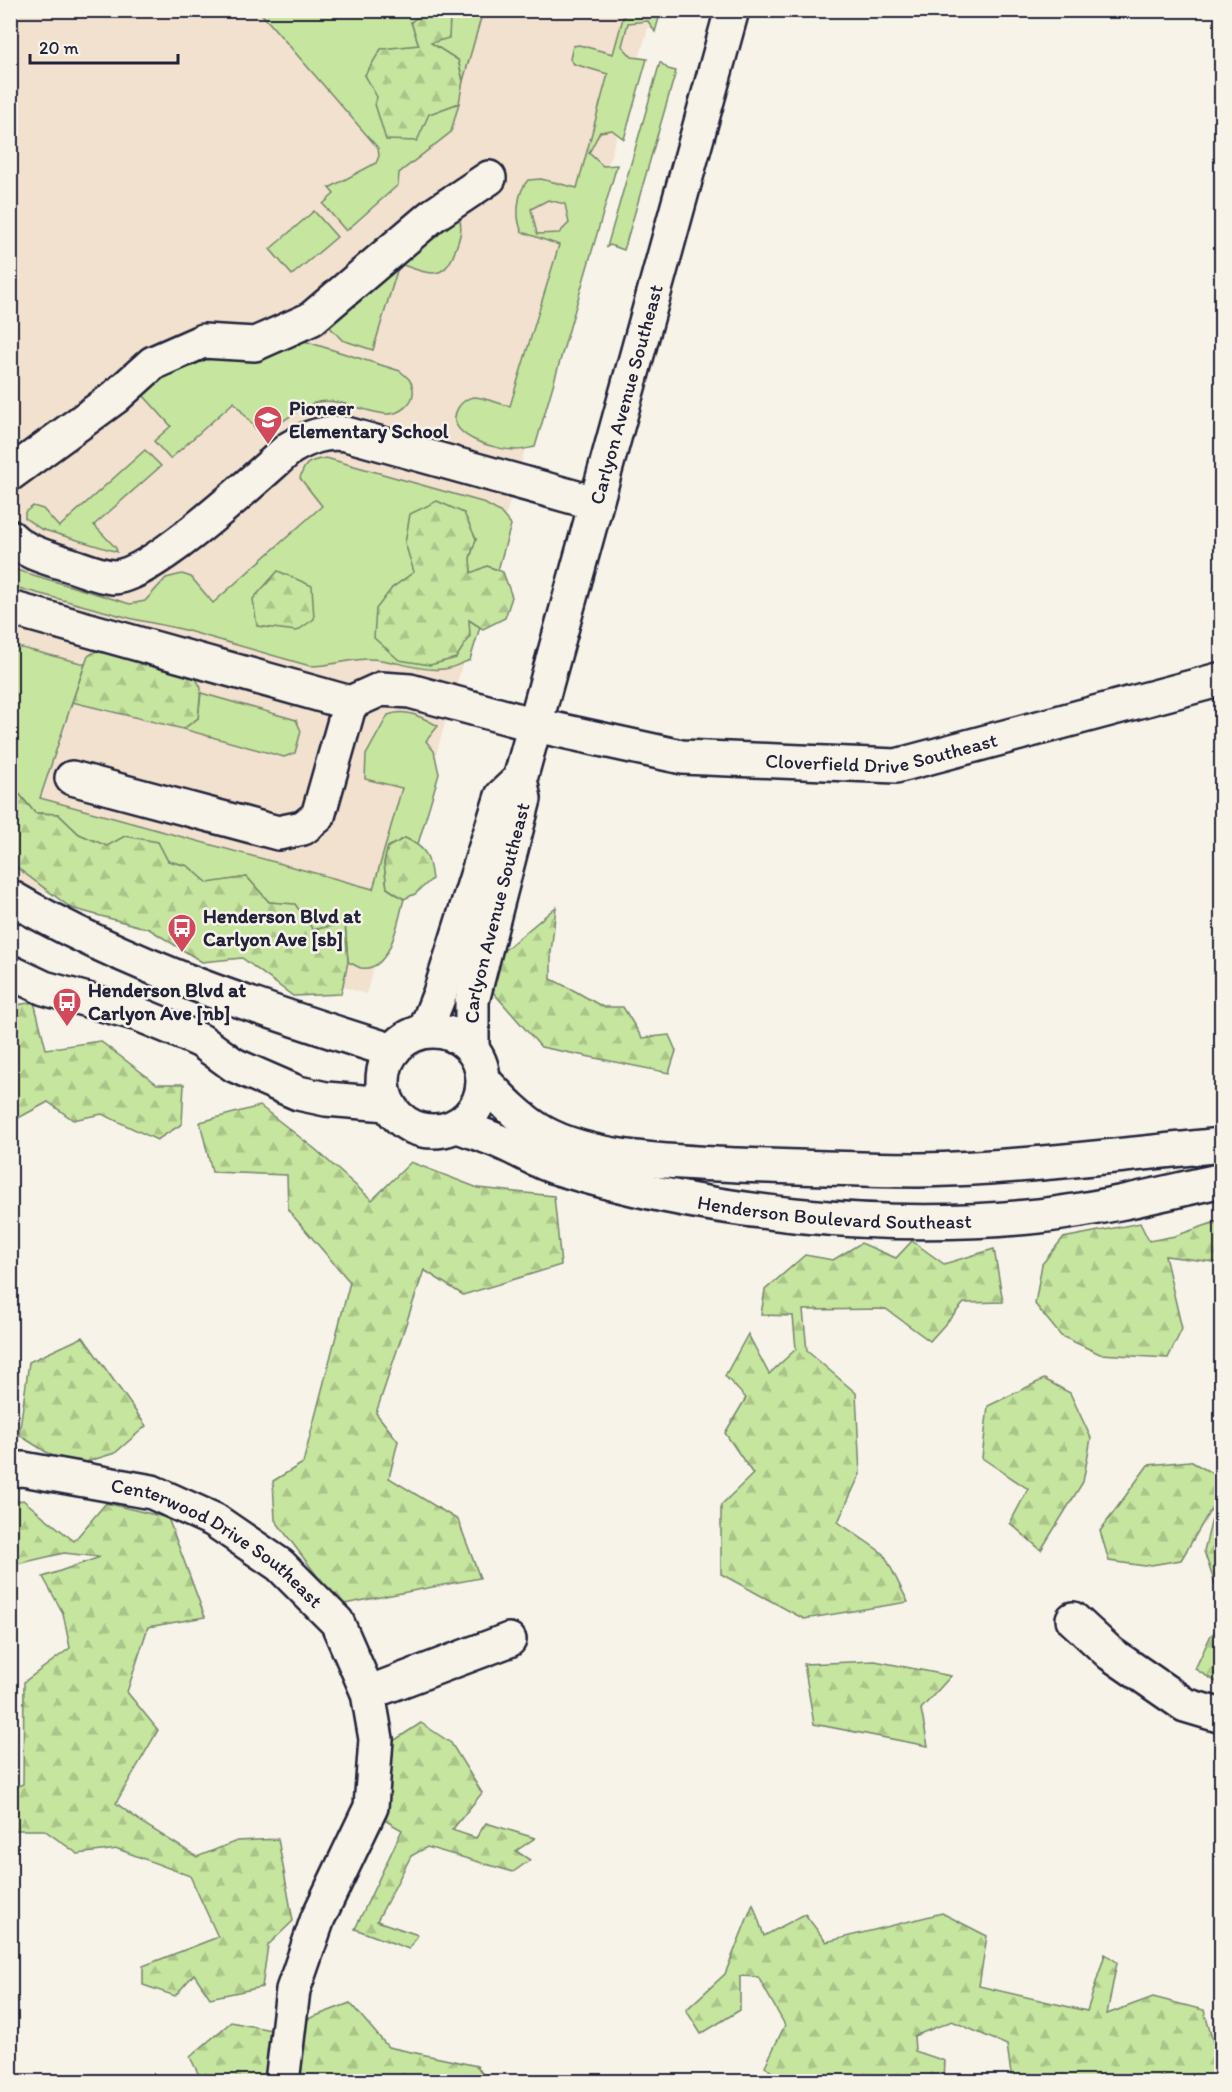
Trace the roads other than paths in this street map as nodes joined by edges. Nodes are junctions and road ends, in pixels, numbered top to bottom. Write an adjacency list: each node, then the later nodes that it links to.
1 (732, 10): 4 (street, Carlyon Avenue Southeast)
2 (489, 178): 3 (street)
3 (10, 474)
4 (595, 503): 5 (street); 9 (street, Carlyon Avenue Southeast)
5 (10, 537)
6 (10, 608): 8 (street)
7 (1221, 679): 9 (street, Cloverfield Drive Southeast)
8 (350, 703): 9 (street, Cloverfield Drive Southeast); 10 (street)
9 (535, 725): 11 (street, Carlyon Avenue Southeast)
10 (72, 778)
11 (520, 779): 14 (street, Carlyon Avenue Southeast); 15 (street, Carlyon Avenue Southeast)
12 (10, 897): 16 (street)
13 (10, 972): 18 (street)
14 (425, 1031): 15 (street); 16 (street)
15 (472, 1048): 17 (street)
16 (393, 1051): 18 (street)
17 (484, 1082): 19 (street); 20 (street, Henderson Boulevard Southeast)
18 (387, 1104): 19 (street)
19 (458, 1126): 21 (street, Henderson Boulevard Southeast)
20 (1221, 1145)
21 (1221, 1180)
22 (10, 1470): 25 (street, Centerwood Drive Southeast)
23 (1073, 1618): 26 (street)
24 (508, 1640): 25 (street)
25 (368, 1693): 27 (street, Centerwood Drive Southeast)
26 (1221, 1716)
27 (282, 2082)

